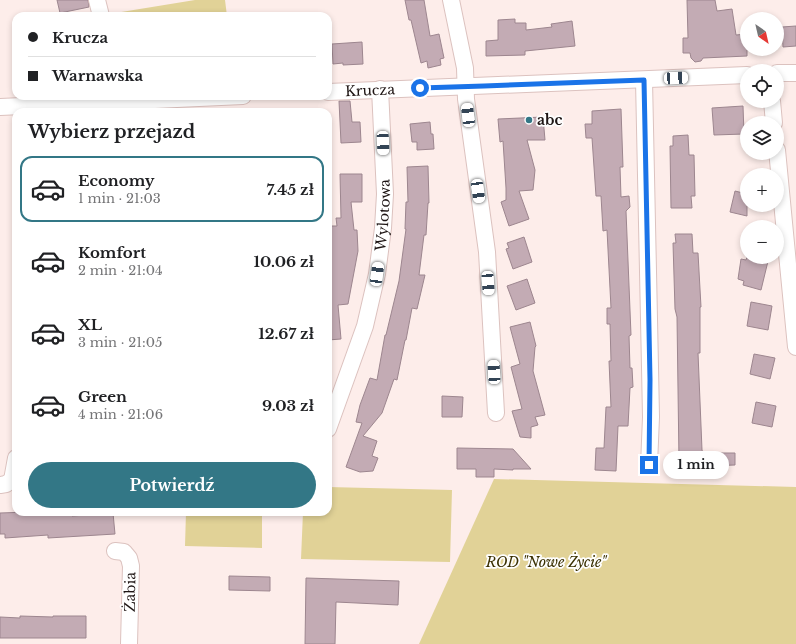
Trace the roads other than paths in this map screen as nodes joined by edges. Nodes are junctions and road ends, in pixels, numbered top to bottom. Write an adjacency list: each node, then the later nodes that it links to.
1 (97, 0): 3 (street)
2 (451, 0): 8 (street)
3 (100, 12)
4 (796, 73): 5 (street)
5 (784, 74)
6 (740, 75): 7 (street, Krucza)
7 (644, 80): 8 (street, Krucza); 22 (street)
8 (466, 87): 9 (street, Krucza); 20 (street)
9 (380, 89): 10 (street, Krucza); 21 (street, Wylotowa)
10 (332, 92)
11 (108, 100): 17 (street)
12 (127, 100): 14 (street)
13 (220, 100): 14 (street)
14 (185, 106)
15 (0, 107): 16 (street)
16 (12, 108)
17 (33, 108)
18 (778, 160): 19 (street)
19 (796, 347)
20 (496, 413)
21 (332, 418)
22 (649, 465)
23 (12, 480): 24 (street)
24 (0, 485)
25 (115, 551): 26 (street, Żabia)
26 (129, 644)

